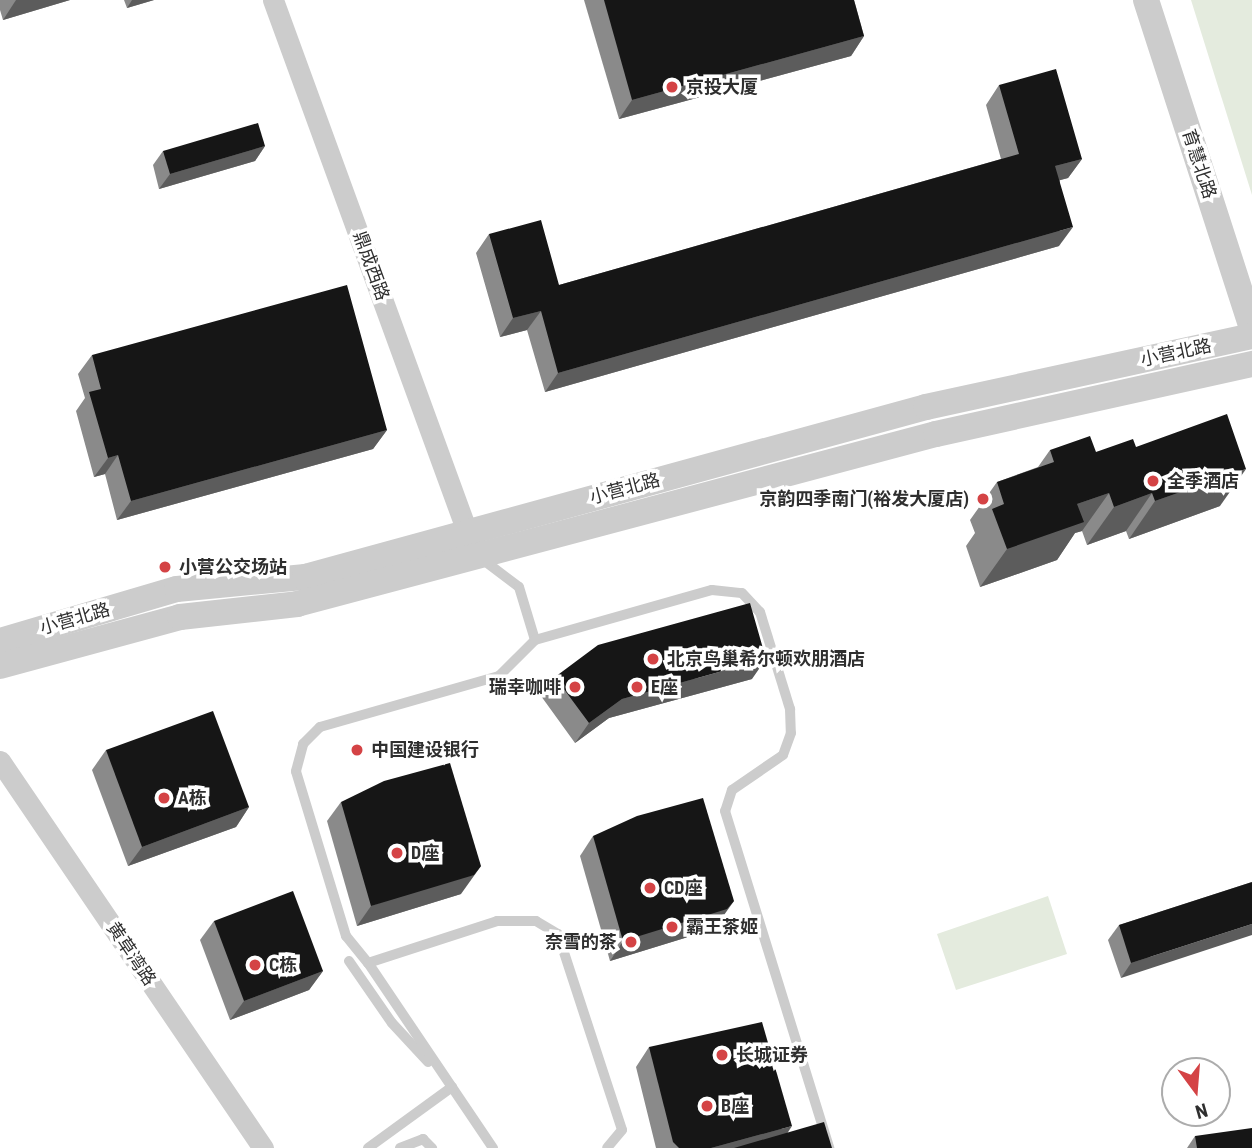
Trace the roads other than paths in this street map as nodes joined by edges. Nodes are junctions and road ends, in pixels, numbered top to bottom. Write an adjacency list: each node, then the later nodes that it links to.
1 (273, 0): 6 (street, 鼎成西路)
2 (1146, 0): 3 (street, 育慧北路)
3 (1252, 328)
4 (1252, 336): 6 (street, 小营北路)
5 (1252, 364): 6 (street, 小营北路)
6 (471, 542): 7 (lane); 8 (street, 小营北路); 9 (street, 小营北路)
7 (535, 640): 12 (lane); 20 (lane)
8 (0, 641)
9 (0, 666)
10 (0, 761): 14 (street, 黄草湾路)
11 (349, 961): 13 (lane)
12 (368, 963): 13 (lane); 19 (lane)
13 (452, 1087): 15 (lane); 18 (lane)
14 (263, 1148)
15 (368, 1148)
16 (400, 1148): 17 (lane)
17 (432, 1148)
18 (493, 1148)
19 (607, 1148)
20 (829, 1148)

